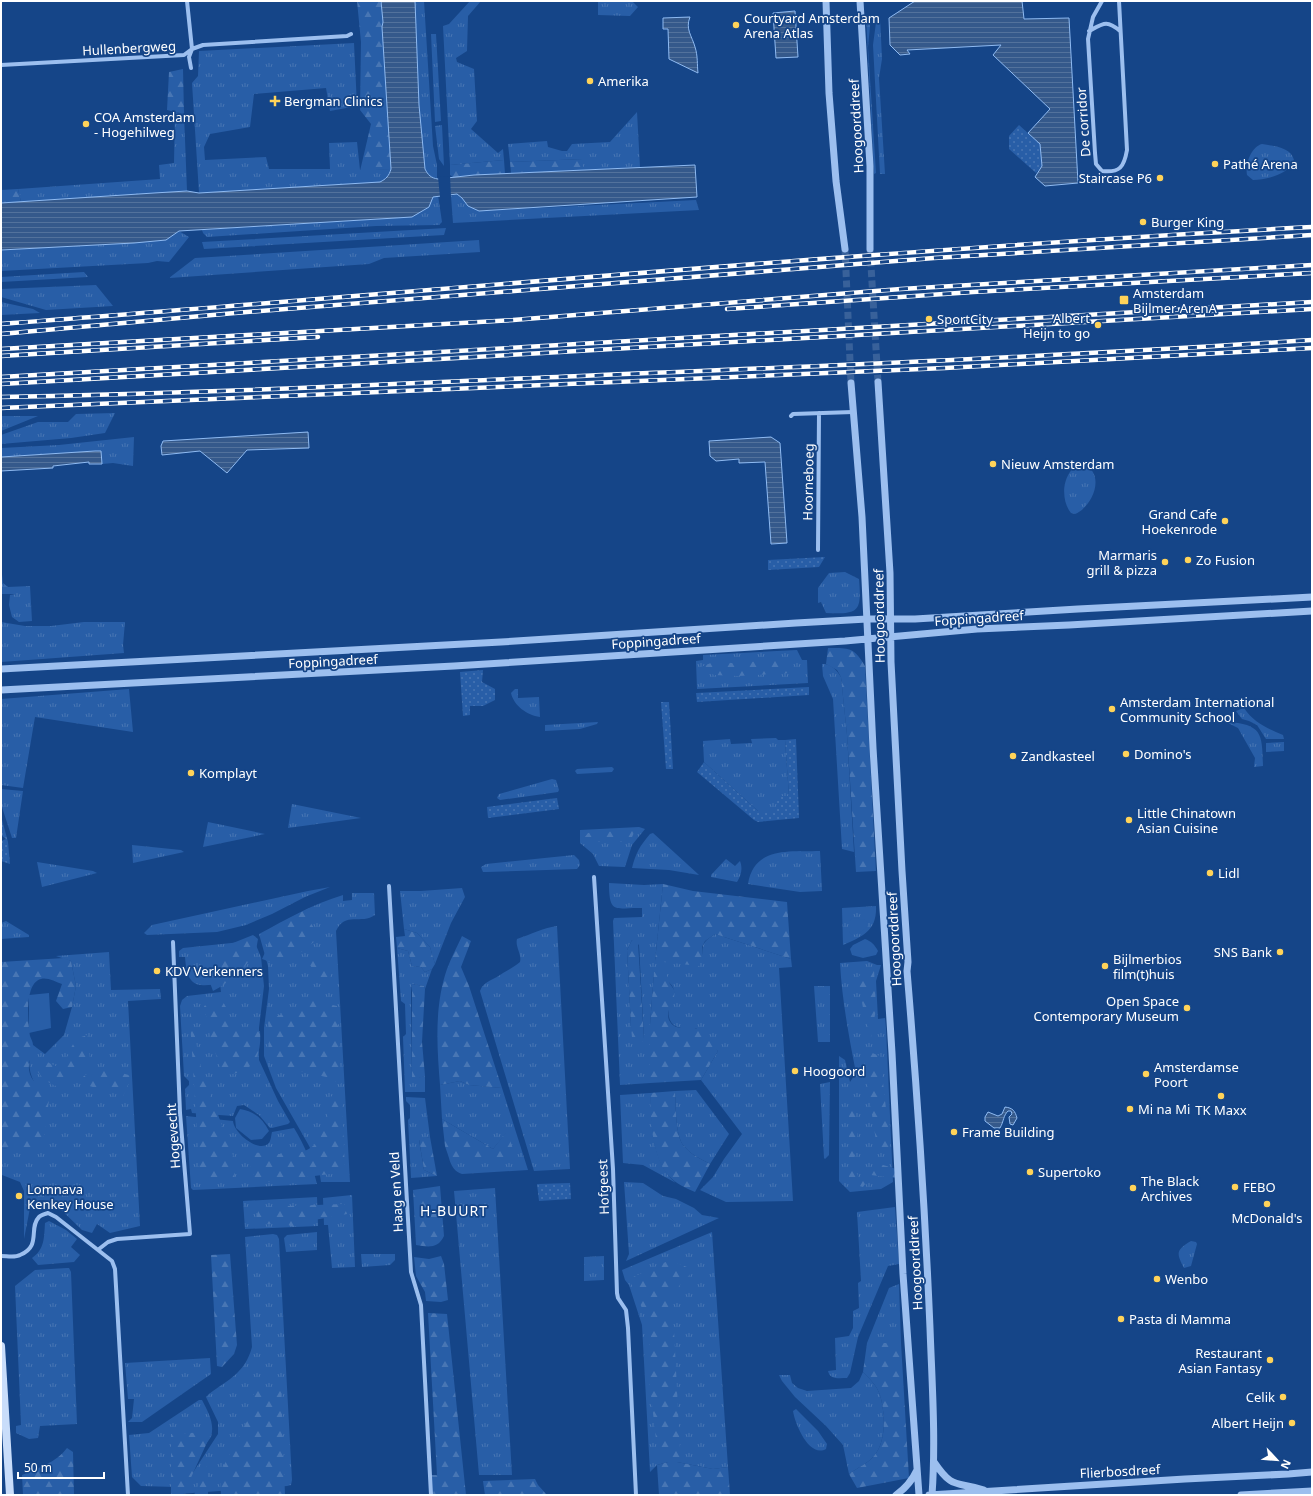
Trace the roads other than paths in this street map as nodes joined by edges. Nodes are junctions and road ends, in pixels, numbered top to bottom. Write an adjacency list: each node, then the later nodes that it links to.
1 (187, 1): 9 (street)
2 (826, 1): 12 (street, Hoogoorddreef)
3 (860, 1): 13 (street, Hoogoorddreef)
4 (1102, 1): 6 (street, De corridor)
5 (1119, 1): 7 (street, De corridor)
6 (1089, 31): 7 (street); 7 (street, De corridor)
7 (1120, 31)
8 (350, 34): 9 (street, Hullenbergweg)
9 (192, 49): 10 (street, Hullenbergweg); 11 (street)
10 (1, 65)
11 (191, 68)
12 (845, 249)
13 (870, 249)
14 (878, 382): 23 (street, Hoogoorddreef)
15 (851, 383): 16 (street, Hoogoorddreef)
16 (853, 412): 17 (street); 22 (street, Hoogoorddreef)
17 (819, 413): 18 (street); 19 (street, Hoorneboeg)
18 (791, 416)
19 (818, 550)
20 (1312, 597): 23 (street, Foppingadreef)
21 (1312, 611): 24 (street, Foppingadreef)
22 (867, 619): 23 (street, Foppingadreef); 25 (street, Hoogoorddreef); 26 (street, Foppingadreef)
23 (892, 620): 24 (street, Hoogoorddreef)
24 (891, 637): 25 (street, Foppingadreef); 34 (street, Hoogoorddreef)
25 (868, 639): 27 (street, Foppingadreef); 35 (street, Hoogoorddreef)
26 (1, 669)
27 (1, 690)
28 (594, 877): 42 (street, Hofgeest)
29 (389, 886): 41 (street, Haag en Veld)
30 (173, 942): 31 (street, Hogevecht)
31 (99, 1249): 32 (street); 40 (street)
32 (1, 1256)
33 (1, 1346): 39 (main road)
34 (934, 1462): 37 (street); 46 (street, Hoogoorddreef)
35 (918, 1470): 43 (street); 44 (street, Hoogoorddreef)
36 (1312, 1472): 37 (street, Flierbosdreef)
37 (988, 1491): 46 (street, Flierbosdreef)
38 (1312, 1491): 47 (street)
39 (10, 1495)
40 (128, 1495)
41 (431, 1495)
42 (636, 1495)
43 (896, 1495)
44 (920, 1495)
45 (929, 1495): 46 (street, Flierbosdreef)
46 (932, 1495)
47 (1241, 1495)

